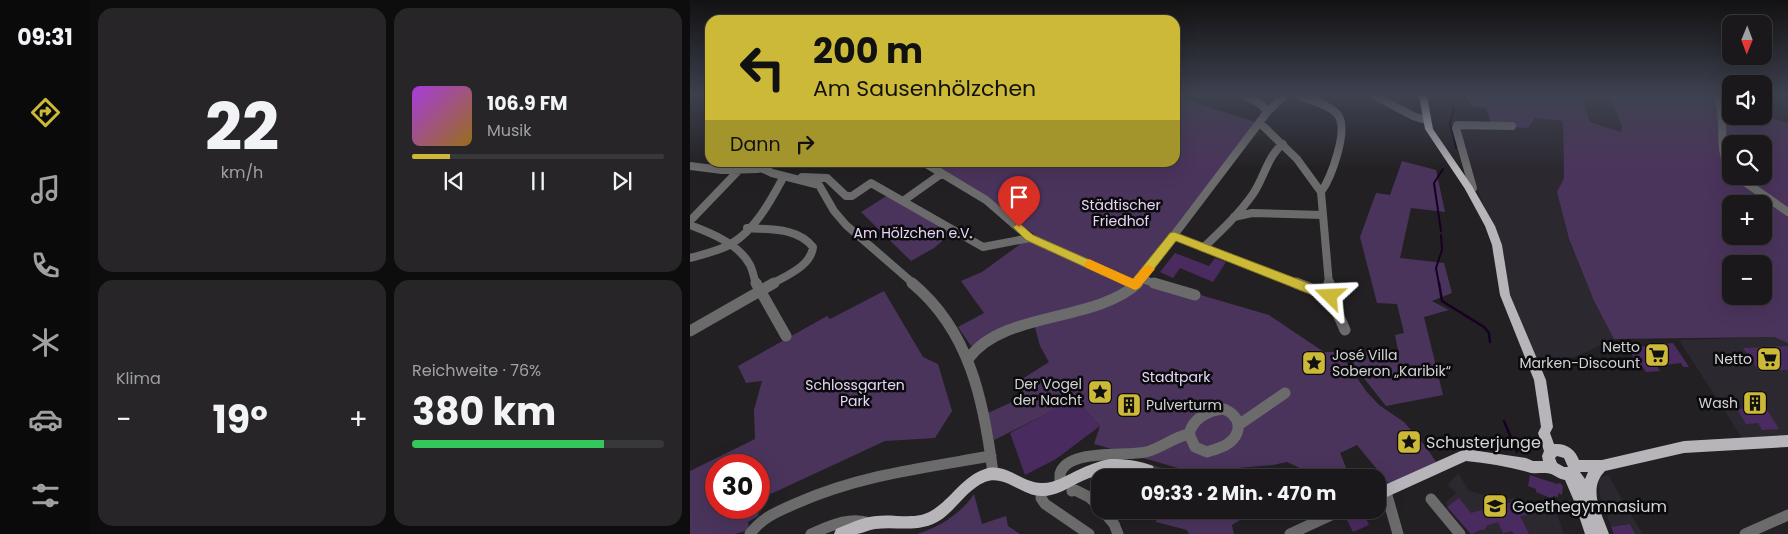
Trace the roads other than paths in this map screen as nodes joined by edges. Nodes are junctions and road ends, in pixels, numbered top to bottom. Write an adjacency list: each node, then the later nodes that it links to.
1 (1341, 121): 17 (street)
2 (1426, 121): 16 (main road)
3 (1723, 121): 6 (street)
4 (1260, 123): 7 (street); 25 (street)
5 (1512, 126): 16 (street)
6 (1723, 135)
7 (1283, 144): 17 (street); 21 (street)
8 (690, 166): 12 (street)
9 (756, 167): 11 (street)
10 (930, 167): 13 (street)
11 (759, 169): 12 (street); 14 (street)
12 (739, 170): 22 (street)
13 (941, 174): 18 (street); 26 (street)
14 (784, 176): 18 (street); 24 (street); 37 (street)
15 (1749, 185): 19 (street)
16 (1469, 188): 43 (main road)
17 (1321, 192): 20 (street)
18 (902, 201): 26 (street)
19 (1788, 212)
20 (1323, 215): 21 (street); 33 (street)
21 (1234, 217): 28 (street)
22 (690, 221)
23 (690, 225): 27 (street)
24 (747, 228): 27 (street); 31 (street)
25 (1174, 236): 28 (street); 30 (street)
26 (1030, 238): 30 (street)
27 (730, 244): 29 (street); 31 (street)
28 (1204, 248): 33 (street)
29 (690, 258)
30 (1138, 282): 32 (street); 37 (street)
31 (758, 291): 35 (street); 36 (street)
32 (1195, 294)
33 (1330, 296): 34 (street)
34 (1345, 330)
35 (690, 331)
36 (786, 336)
37 (968, 358): 42 (street)
38 (1285, 393): 39 (street)
39 (1240, 424): 40 (street); 40 (street)
40 (1189, 434): 50 (street)
41 (1788, 440): 44 (main road)
42 (992, 456): 49 (street); 62 (street)
43 (1553, 457): 45 (main road); 45 (main road); 53 (main road)
44 (1607, 465): 45 (main road); 57 (main road)
45 (1571, 468): 57 (main road); 70 (main road)
46 (1094, 469): 47 (main road)
47 (1143, 469)
48 (1091, 470): 50 (main road)
49 (994, 473): 51 (main road); 61 (main road)
50 (1060, 486): 51 (main road)
51 (1042, 490): 65 (street)
52 (1072, 491): 56 (street)
53 (1386, 491)
54 (1386, 498): 68 (street)
55 (1431, 499): 69 (street)
56 (1091, 501)
57 (1591, 502): 71 (main road)
58 (1788, 515): 72 (street)
59 (1110, 519): 66 (street)
60 (1322, 519): 67 (street)
61 (870, 523): 63 (street); 64 (main road)
62 (750, 534)
63 (811, 534)
64 (841, 534)
65 (1089, 534)
66 (1118, 534)
67 (1290, 534)
68 (1398, 534)
69 (1460, 534)
70 (1592, 534)
71 (1602, 534)
72 (1745, 534)

